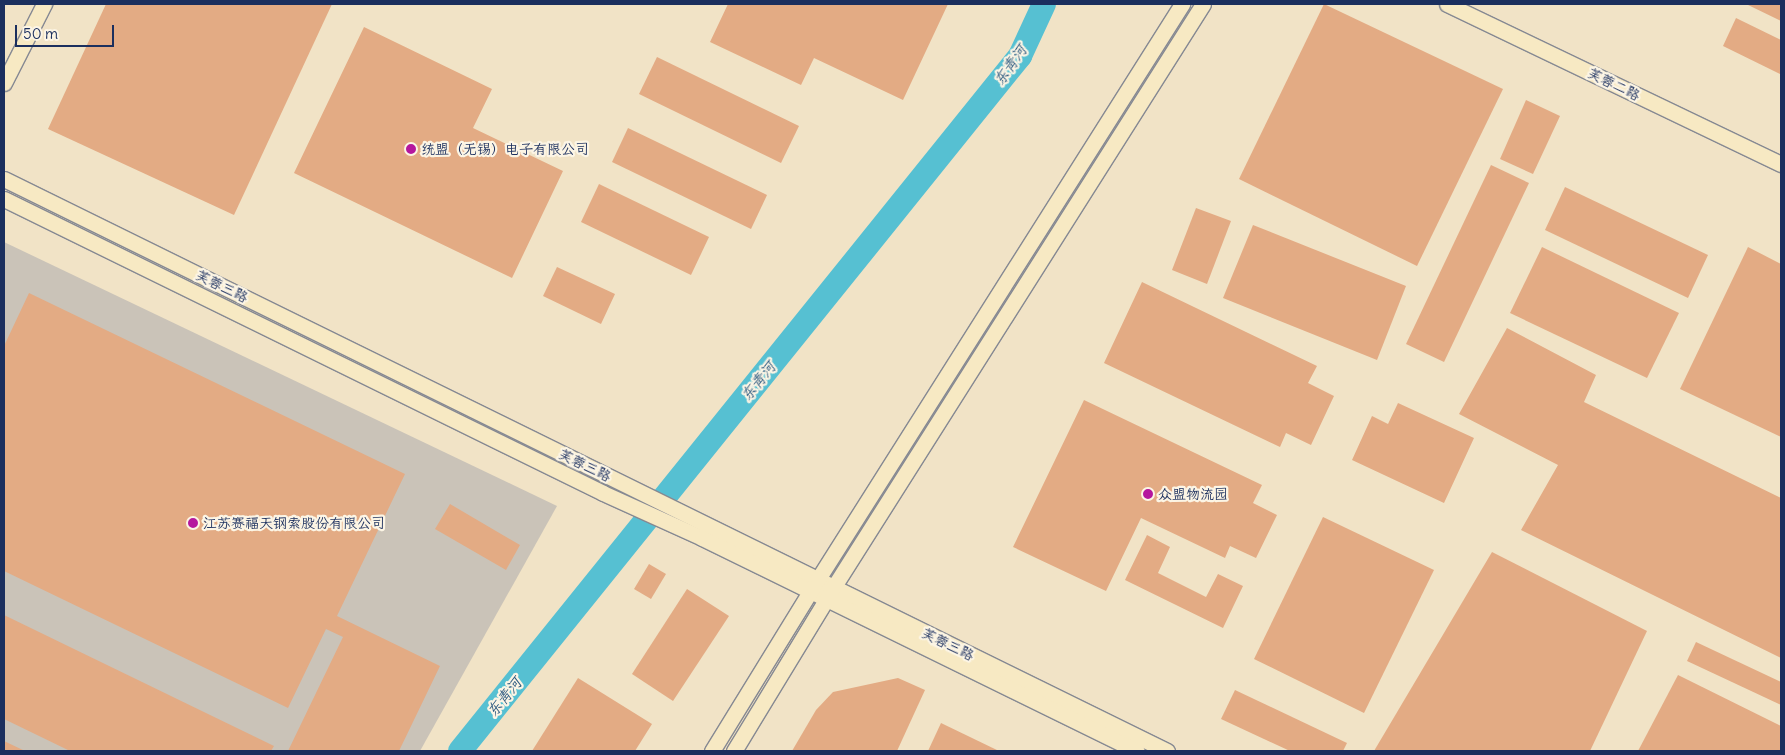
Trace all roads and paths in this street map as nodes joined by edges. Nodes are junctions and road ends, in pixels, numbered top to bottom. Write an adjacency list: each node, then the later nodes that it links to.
1 (44, 4): 5 (main road)
2 (1182, 4): 10 (main road)
3 (1203, 4): 11 (main road)
4 (1447, 4): 6 (main road, 芙蓉二路)
5 (4, 83)
6 (1781, 164)
7 (4, 179): 9 (main road, 芙蓉三路)
8 (4, 199): 9 (main road, 芙蓉三路)
9 (705, 532): 10 (main road, 芙蓉三路)
10 (814, 586): 11 (main road, 芙蓉三路); 12 (main road)
11 (830, 594): 13 (main road); 14 (main road, 芙蓉三路); 15 (main road, 芙蓉三路)
12 (712, 751)
13 (734, 751)
14 (1137, 751)
15 (1167, 751)

